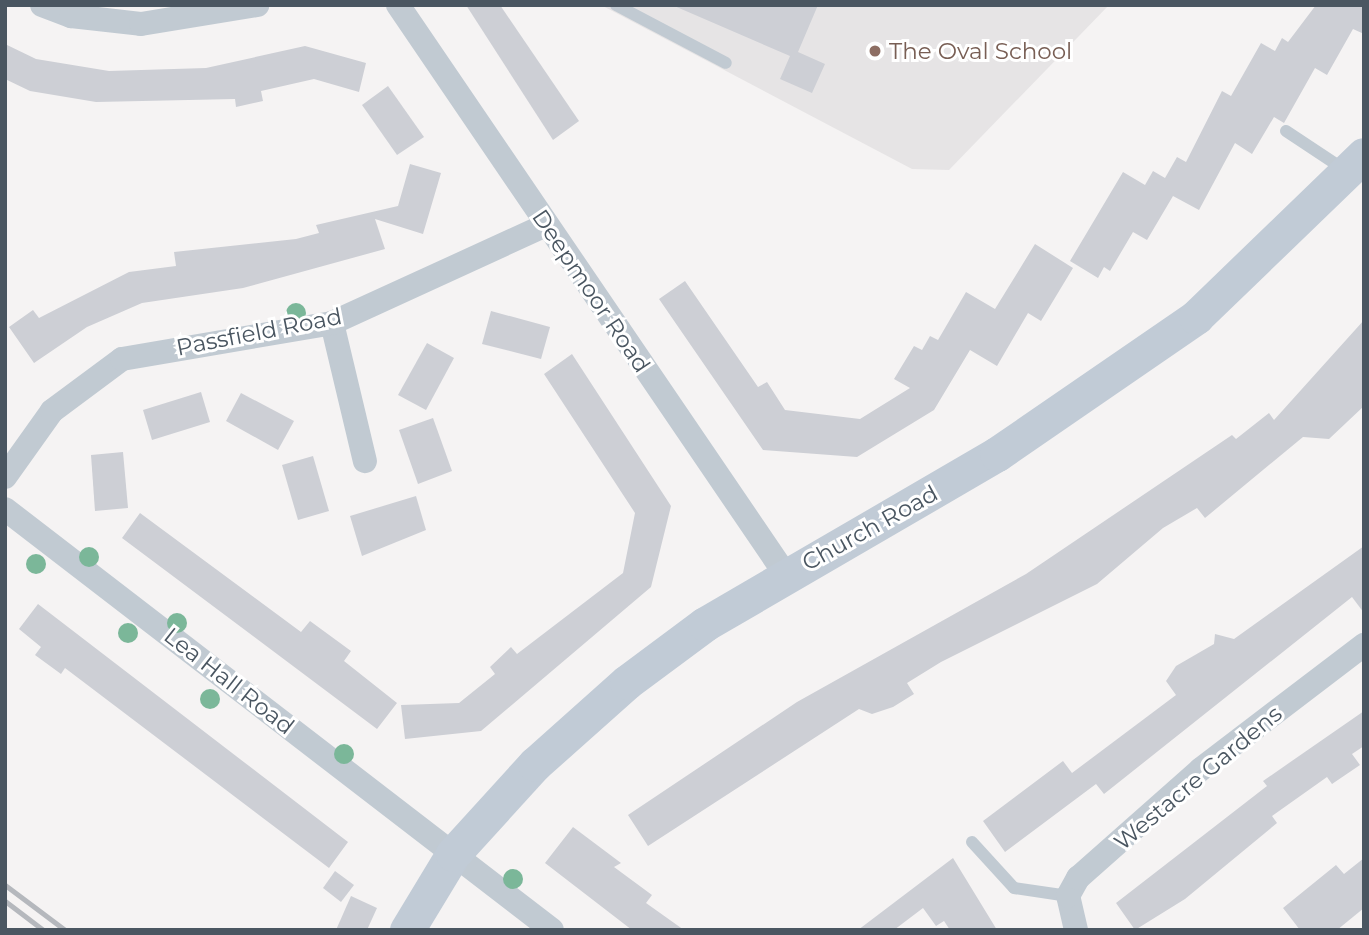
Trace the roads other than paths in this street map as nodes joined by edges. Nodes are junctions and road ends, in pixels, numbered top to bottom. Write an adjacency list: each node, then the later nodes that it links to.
1 (42, 5): 5 (street)
2 (257, 5): 5 (street)
3 (398, 5): 9 (street, Deepmoor Road)
4 (616, 5): 6 (lane)
5 (223, 9)
6 (726, 63)
7 (1286, 131): 8 (lane)
8 (1356, 164): 14 (street, Church Road)
9 (546, 225): 10 (street, Passfield Road); 14 (street, Deepmoor Road)
10 (332, 323): 11 (street); 12 (street, Passfield Road)
11 (365, 461)
12 (5, 477)
13 (5, 509): 17 (street, Lea Hall Road)
14 (786, 575): 17 (street, Church Road)
15 (1364, 645): 18 (street, Westacre Gardens)
16 (972, 842): 18 (lane)
17 (453, 854): 19 (street, Church Road); 20 (street, Lea Hall Road)
18 (1068, 896): 21 (street)
19 (407, 930)
20 (552, 930)
21 (1076, 930)

